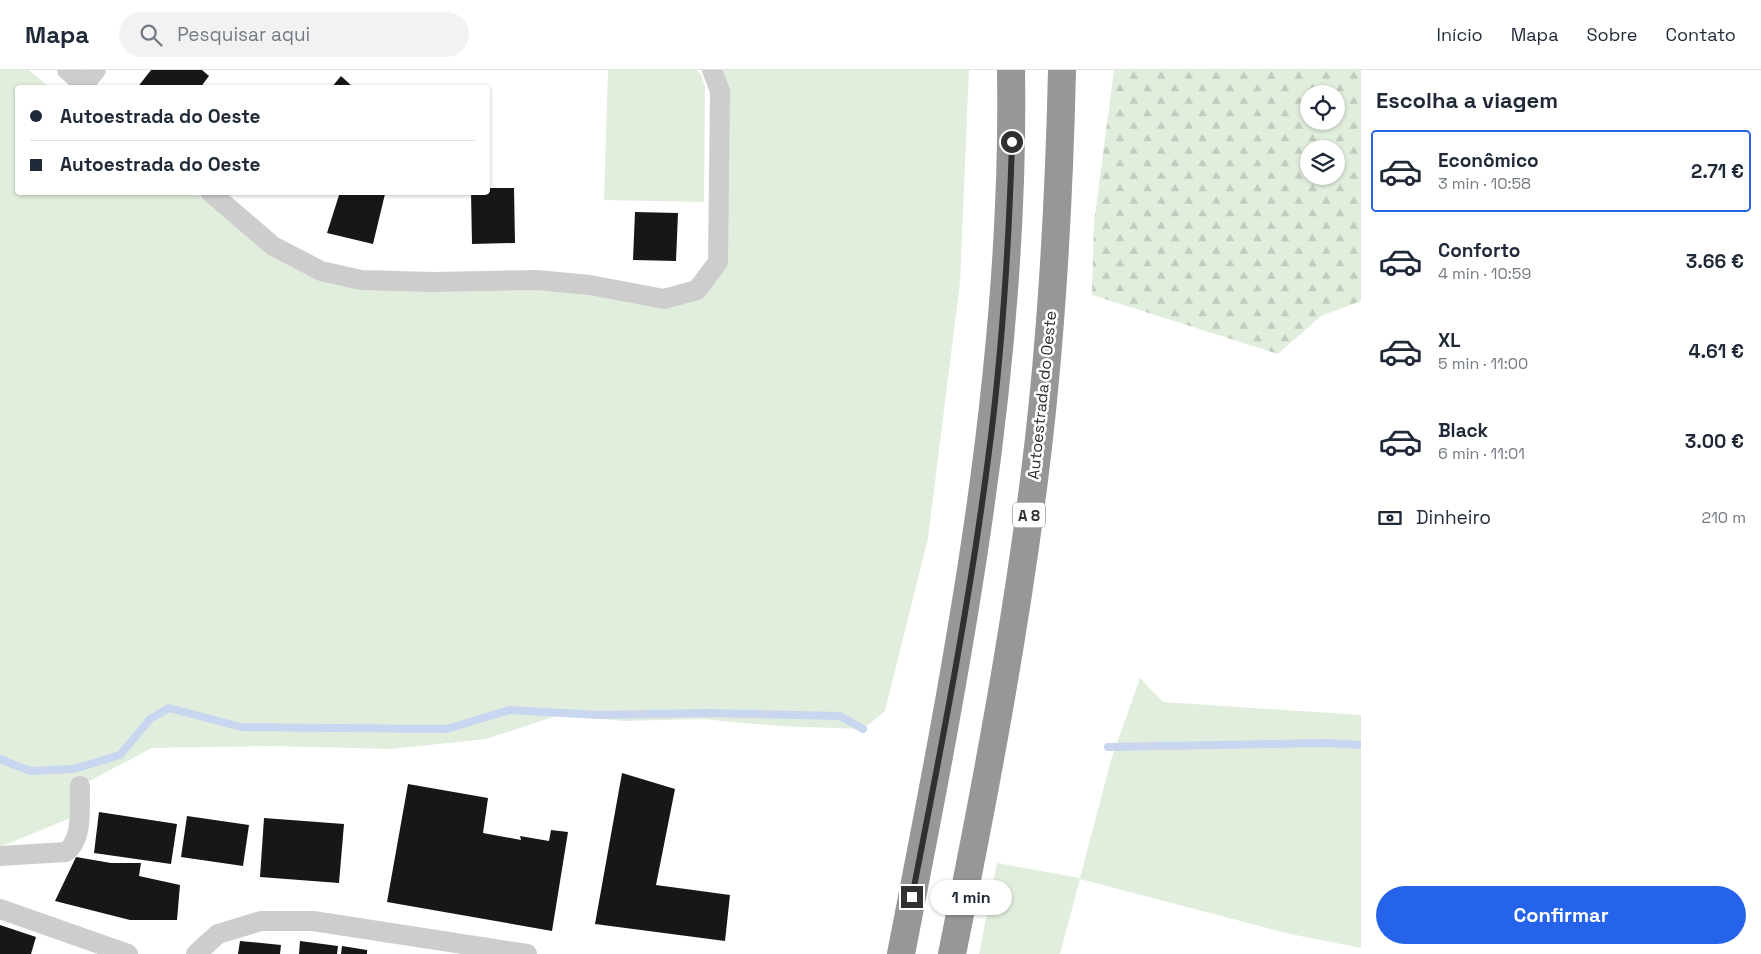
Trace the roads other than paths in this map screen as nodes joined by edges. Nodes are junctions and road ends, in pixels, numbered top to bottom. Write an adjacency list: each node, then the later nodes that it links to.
1 (68, 70): 5 (street)
2 (712, 70): 6 (street)
3 (1011, 70): 13 (highway)
4 (1062, 70): 14 (highway, Autoestrada do Oeste / A 8)
5 (89, 80)
6 (214, 195)
7 (80, 786): 8 (street)
8 (0, 856)
9 (0, 909): 10 (street)
10 (128, 954)
11 (196, 954): 12 (street)
12 (527, 954)
13 (901, 954)
14 (952, 954)

